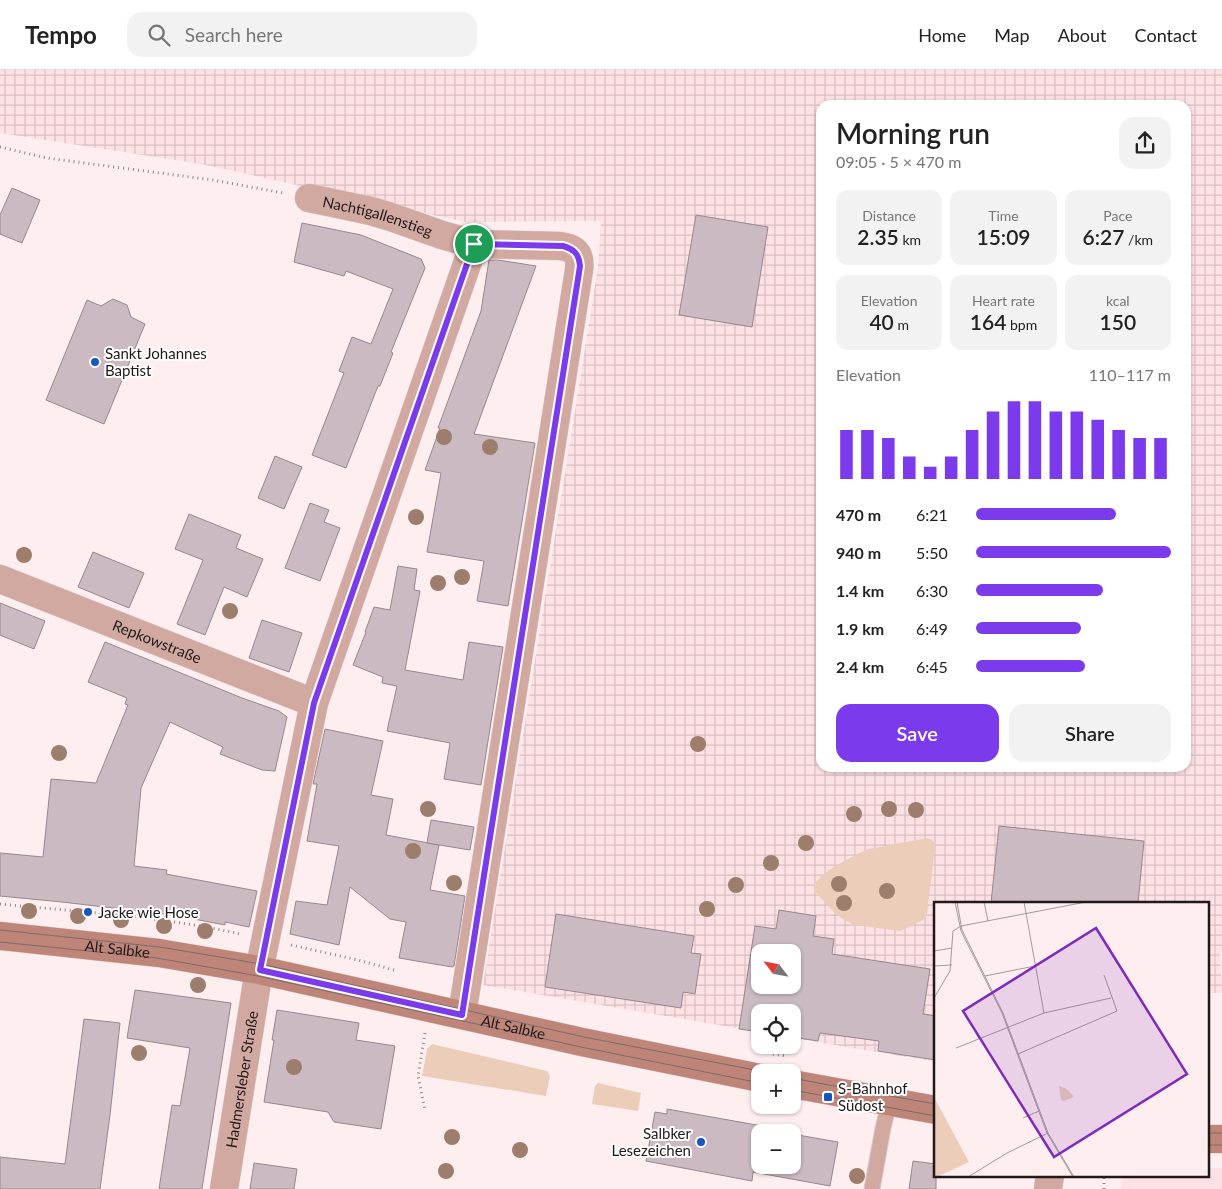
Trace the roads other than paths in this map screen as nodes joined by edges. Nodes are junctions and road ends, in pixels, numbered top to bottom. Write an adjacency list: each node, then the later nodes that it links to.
1 (309, 198): 2 (street, Nachtigallenstieg)
2 (474, 244): 4 (street, Hadmersleber Straße); 7 (street, Nachtigallenstieg)
3 (0, 580): 4 (street, Repkowstraße)
4 (314, 703): 6 (street, Hadmersleber Straße)
5 (0, 936): 6 (main road, Alt Salbke)
6 (260, 970): 7 (main road, Alt Salbke); 13 (street, Hadmersleber Straße)
7 (462, 1015): 8 (main road, Alt Salbke)
8 (751, 1076)
9 (801, 1086): 10 (main road)
10 (887, 1102): 11 (main road); 14 (lane)
11 (934, 1110)
12 (1050, 1176): 15 (street)
13 (224, 1189)
14 (872, 1189)
15 (1048, 1189)

